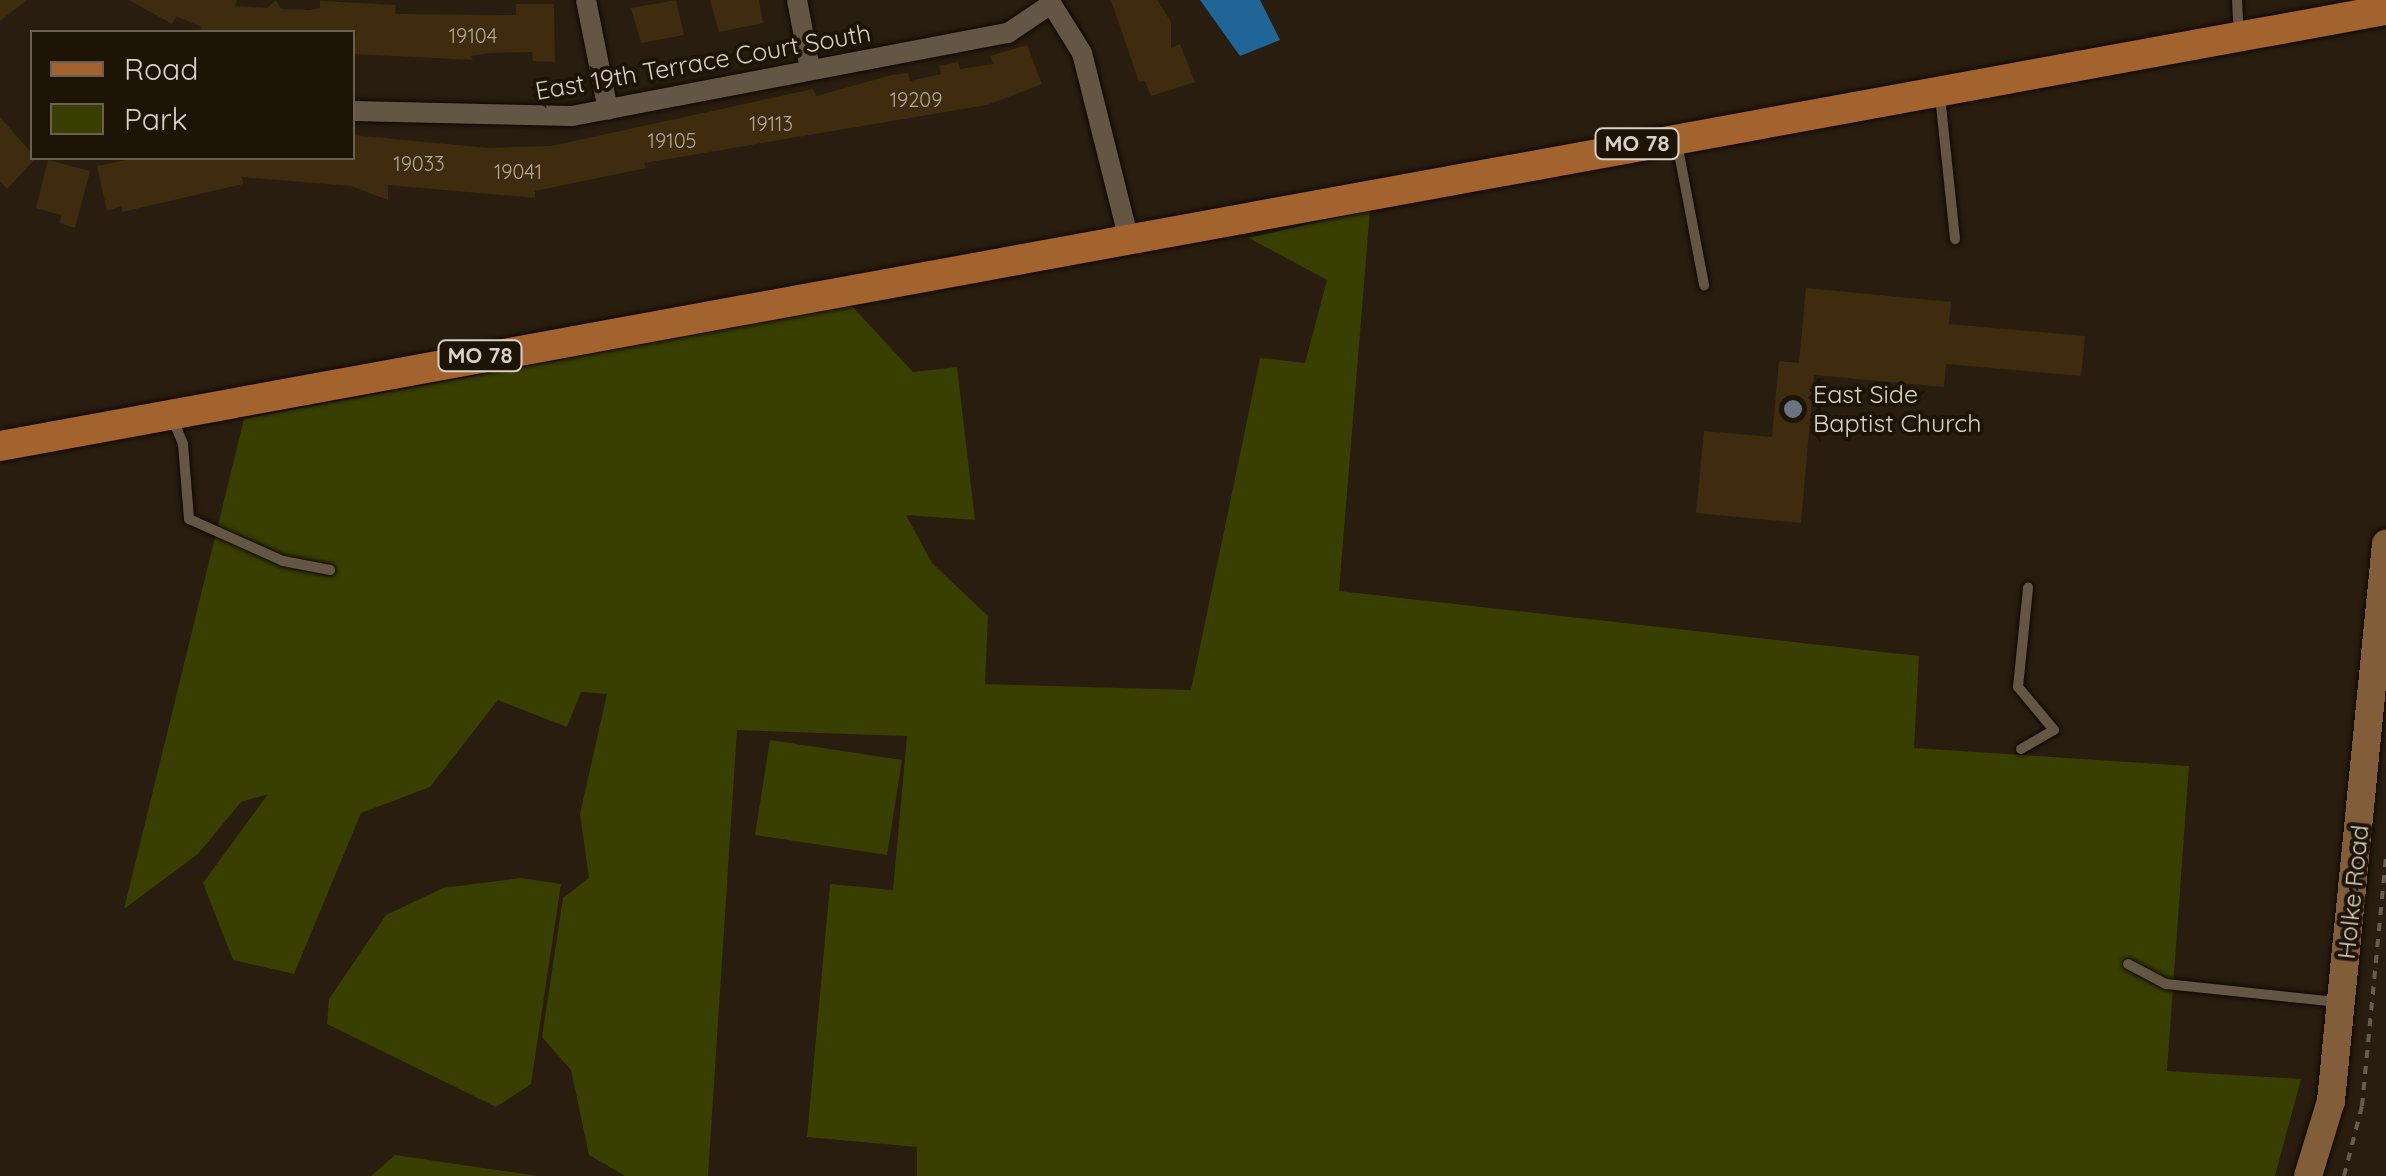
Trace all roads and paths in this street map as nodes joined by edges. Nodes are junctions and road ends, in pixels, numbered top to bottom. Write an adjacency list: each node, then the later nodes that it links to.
1 (586, 0): 9 (street)
2 (797, 0): 7 (street)
3 (2237, 0): 6 (lane)
4 (1050, 2): 7 (street, East 19th Terrace Court South); 12 (street)
5 (2386, 10): 6 (main road, MO 78)
6 (2239, 36): 8 (main road, MO 78)
7 (810, 68): 9 (street, East 19th Terrace Court South)
8 (1940, 90): 11 (main road, MO 78); 13 (lane)
9 (608, 110): 10 (street, East 19th Terrace Court South)
10 (355, 111)
11 (1676, 137): 12 (main road, MO 78); 14 (lane)
12 (1128, 236): 15 (main road, MO 78)
13 (1955, 239)
14 (1704, 285)
15 (171, 414): 16 (main road, MO 78); 18 (lane)
16 (0, 446)
17 (2386, 544): 19 (main road, Holke Road)
18 (330, 570)
19 (2384, 587): 24 (main road, Holke Road)
20 (2028, 588): 21 (lane)
21 (2020, 749)
22 (2386, 856): 26 (path)
23 (2128, 964): 24 (lane)
24 (2342, 1003): 25 (main road, Holke Road)
25 (2308, 1176)
26 (2344, 1176)

